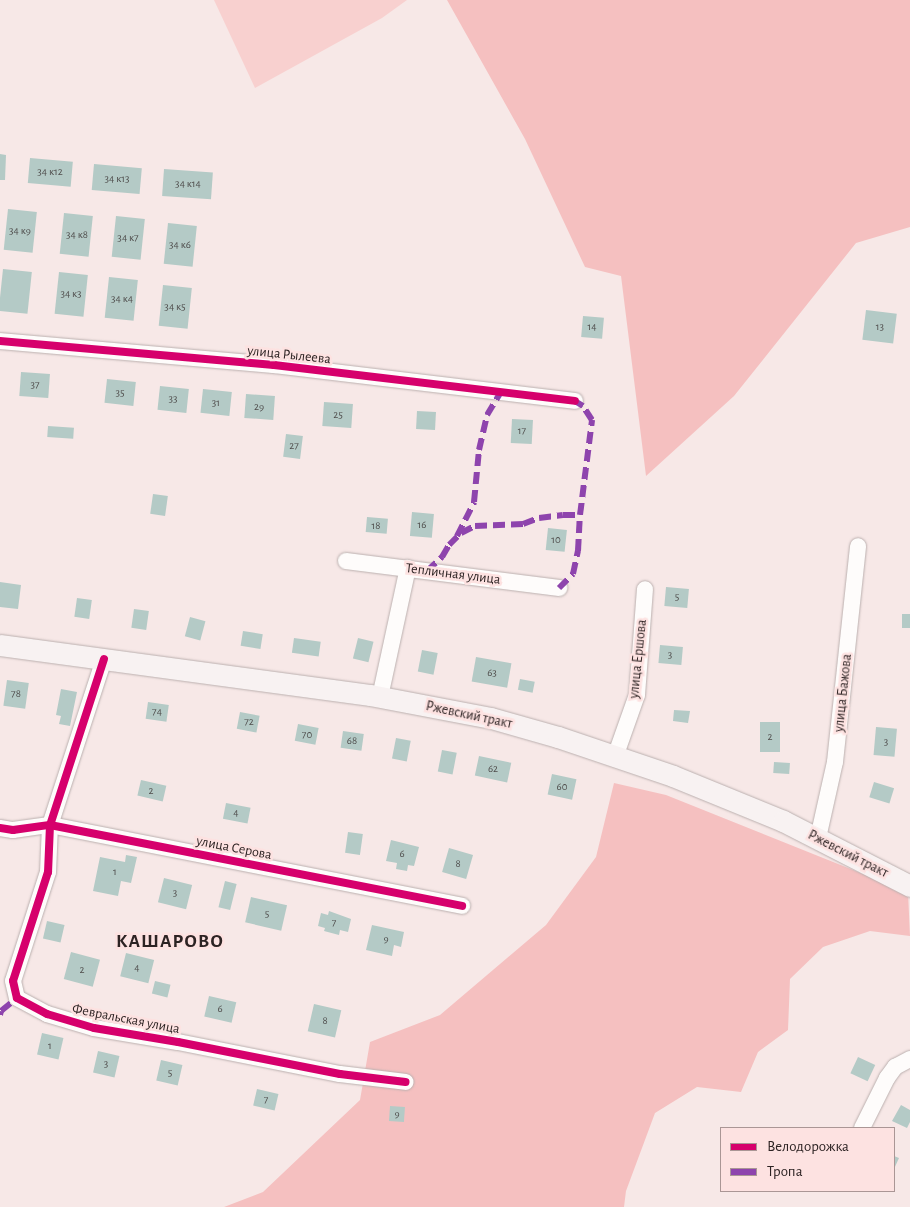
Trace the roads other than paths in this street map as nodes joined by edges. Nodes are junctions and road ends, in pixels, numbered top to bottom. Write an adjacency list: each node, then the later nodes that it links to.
1 (0, 340): 2 (street, улица Рылеева)
2 (575, 401)
3 (858, 546): 14 (street, улица Бажова)
4 (346, 561): 5 (street, Тепличная улица)
5 (408, 568): 6 (street, Тепличная улица); 10 (street)
6 (559, 588)
7 (645, 589): 11 (street, улица Ершова)
8 (0, 645): 9 (main road, Ржевский тракт)
9 (104, 659): 10 (main road, Ржевский тракт); 12 (street, Февральская улица)
10 (380, 696): 11 (main road, Ржевский тракт)
11 (615, 757): 14 (main road, Ржевский тракт)
12 (50, 825): 13 (street, улица Серова); 16 (street, улица Серова); 18 (street, Февральская улица)
13 (0, 828)
14 (818, 838): 15 (main road, Ржевский тракт)
15 (910, 886)
16 (462, 906)
17 (910, 1059): 19 (street)
18 (406, 1082)
19 (862, 1127)

